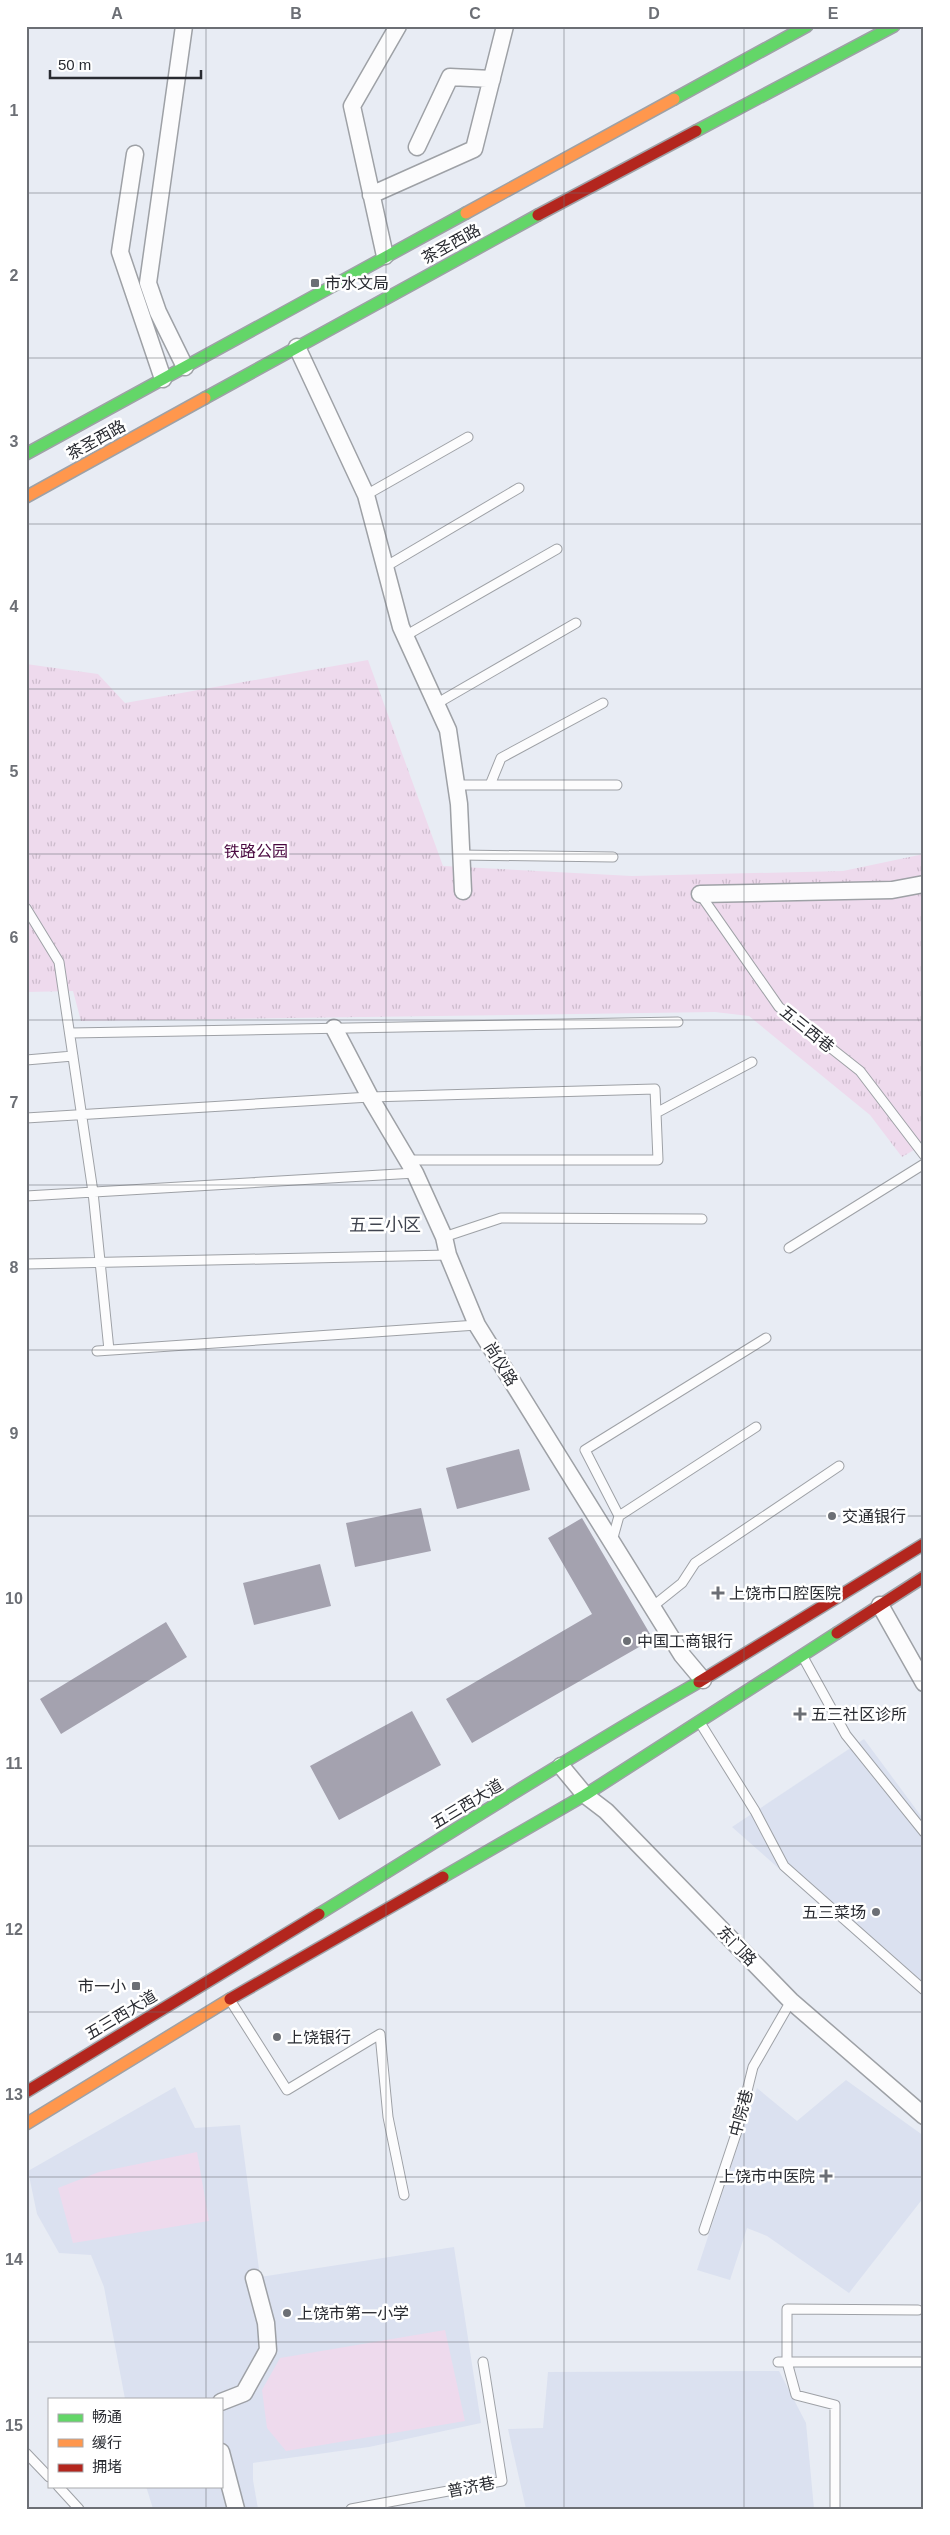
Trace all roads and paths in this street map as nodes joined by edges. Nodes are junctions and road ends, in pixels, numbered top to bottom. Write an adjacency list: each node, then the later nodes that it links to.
1 (184, 26): 12 (street)
2 (398, 26): 9 (street)
3 (505, 26): 6 (street)
4 (807, 26): 10 (main road, 茶圣西路)
5 (894, 26): 11 (main road, 茶圣西路)
6 (492, 79): 7 (street); 9 (street)
7 (417, 147)
8 (135, 154): 13 (street)
9 (372, 195): 10 (street)
10 (384, 256): 12 (main road, 茶圣西路)
11 (297, 347): 17 (street); 18 (main road, 茶圣西路)
12 (185, 367): 13 (main road, 茶圣西路)
13 (163, 379): 15 (main road, 茶圣西路)
14 (468, 436): 17 (lane)
15 (26, 454)
16 (519, 488): 20 (lane)
17 (366, 495): 20 (street)
18 (26, 497)
19 (557, 549): 22 (lane)
20 (385, 567): 22 (street)
21 (576, 623): 24 (lane)
22 (405, 636): 24 (street)
23 (604, 703): 26 (lane)
24 (436, 704): 25 (street)
25 (456, 785): 26 (lane); 28 (street)
26 (490, 785): 27 (lane)
27 (617, 785)
28 (461, 856): 29 (lane); 31 (street)
29 (613, 858)
30 (924, 884): 32 (street)
31 (463, 892)
32 (700, 894): 44 (lane, 五三西巷)
33 (26, 908): 36 (lane)
34 (678, 1022): 35 (lane)
35 (334, 1028): 36 (lane); 40 (street, 尚仪路)
36 (71, 1033): 37 (lane)
37 (73, 1056): 38 (lane); 42 (lane)
38 (26, 1060)
39 (752, 1062): 41 (lane)
40 (370, 1097): 41 (lane); 42 (lane); 46 (street, 尚仪路)
41 (656, 1113): 46 (lane)
42 (82, 1115): 43 (lane); 47 (lane)
43 (26, 1118)
44 (924, 1156)
45 (924, 1164): 51 (lane)
46 (412, 1167): 47 (lane); 50 (street, 尚仪路)
47 (93, 1192): 48 (lane); 53 (lane)
48 (26, 1196)
49 (702, 1219): 50 (lane)
50 (444, 1237): 52 (street, 尚仪路)
51 (789, 1248)
52 (448, 1255): 53 (lane); 55 (street, 尚仪路)
53 (101, 1261): 54 (lane); 58 (lane)
54 (26, 1264)
55 (477, 1325): 58 (lane); 62 (street, 尚仪路)
56 (766, 1338): 61 (lane)
57 (97, 1350): 58 (lane)
58 (108, 1350)
59 (756, 1427): 61 (lane)
60 (839, 1466): 66 (lane)
61 (619, 1516): 62 (lane)
62 (612, 1542): 66 (street, 尚仪路)
63 (924, 1544): 68 (main road, 五三西大道)
64 (924, 1577): 65 (main road)
65 (880, 1605): 67 (main road); 69 (street)
66 (652, 1607): 68 (street, 尚仪路)
67 (802, 1655): 70 (main road); 73 (lane)
68 (703, 1680): 71 (main road, 五三西大道)
69 (924, 1683)
70 (699, 1721): 72 (main road); 74 (lane)
71 (561, 1766): 72 (street, 东门路); 77 (main road, 五三西大道)
72 (585, 1795): 75 (main road); 76 (street, 东门路)
73 (924, 1832)
74 (924, 1990)
75 (230, 1999): 79 (main road); 80 (lane)
76 (791, 2001): 78 (street, 东门路); 81 (lane, 中院巷)
77 (26, 2092)
78 (924, 2116)
79 (26, 2124)
80 (404, 2195)
81 (704, 2230)
82 (254, 2278): 87 (street)
83 (918, 2310): 85 (lane)
84 (483, 2362): 94 (lane, 普济巷)
85 (783, 2362): 86 (lane); 95 (lane)
86 (924, 2362)
87 (222, 2402)
88 (26, 2454): 90 (lane)
89 (222, 2456): 93 (street)
90 (48, 2476)
91 (60, 2488): 92 (lane)
92 (79, 2509)
93 (236, 2509)
94 (351, 2509)
95 (835, 2509)

